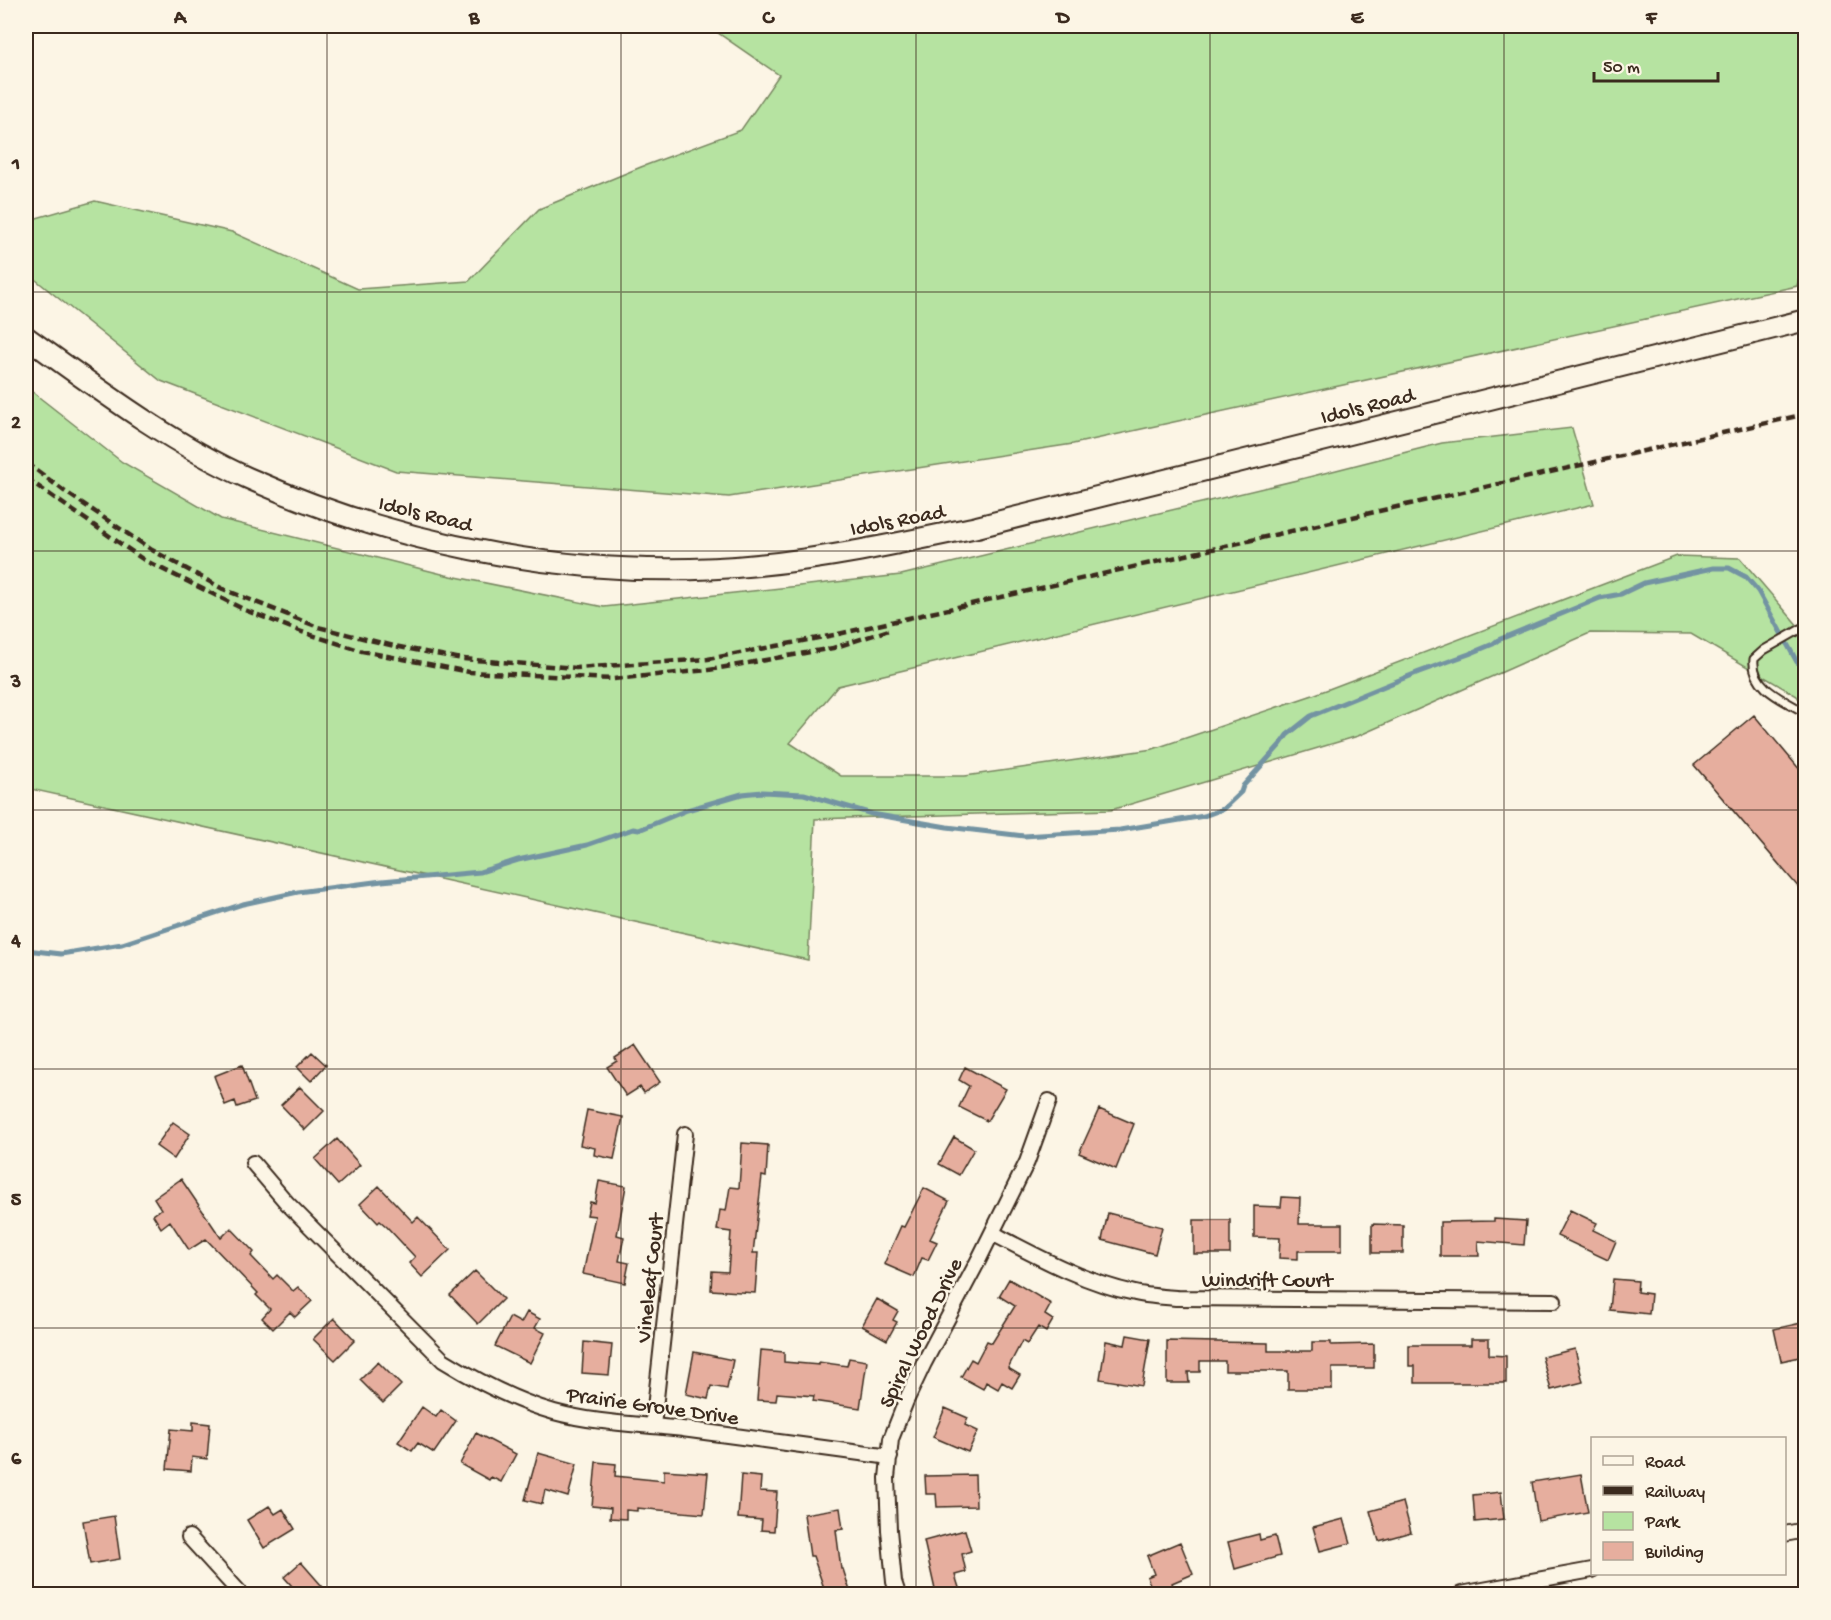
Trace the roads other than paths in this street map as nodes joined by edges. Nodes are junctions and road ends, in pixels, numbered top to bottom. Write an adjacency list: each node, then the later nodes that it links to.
1 (1806, 320): 2 (main road, Idols Road)
2 (26, 337)
3 (1806, 626): 4 (lane)
4 (1806, 713)
5 (1049, 1101): 8 (street, Spiral Wood Drive)
6 (685, 1134): 10 (street, Vineleaf Court)
7 (254, 1163): 10 (street, Prairie Grove Drive)
8 (992, 1233): 9 (street, Windrift Court); 11 (street, Spiral Wood Drive)
9 (1554, 1301)
10 (653, 1426): 11 (street, Prairie Grove Drive)
11 (890, 1457): 17 (street, Spiral Wood Drive)
12 (1806, 1530): 13 (street)
13 (1786, 1534)
14 (189, 1537): 16 (street)
15 (1591, 1570): 18 (street)
16 (241, 1594)
17 (898, 1594)
18 (1461, 1594)

